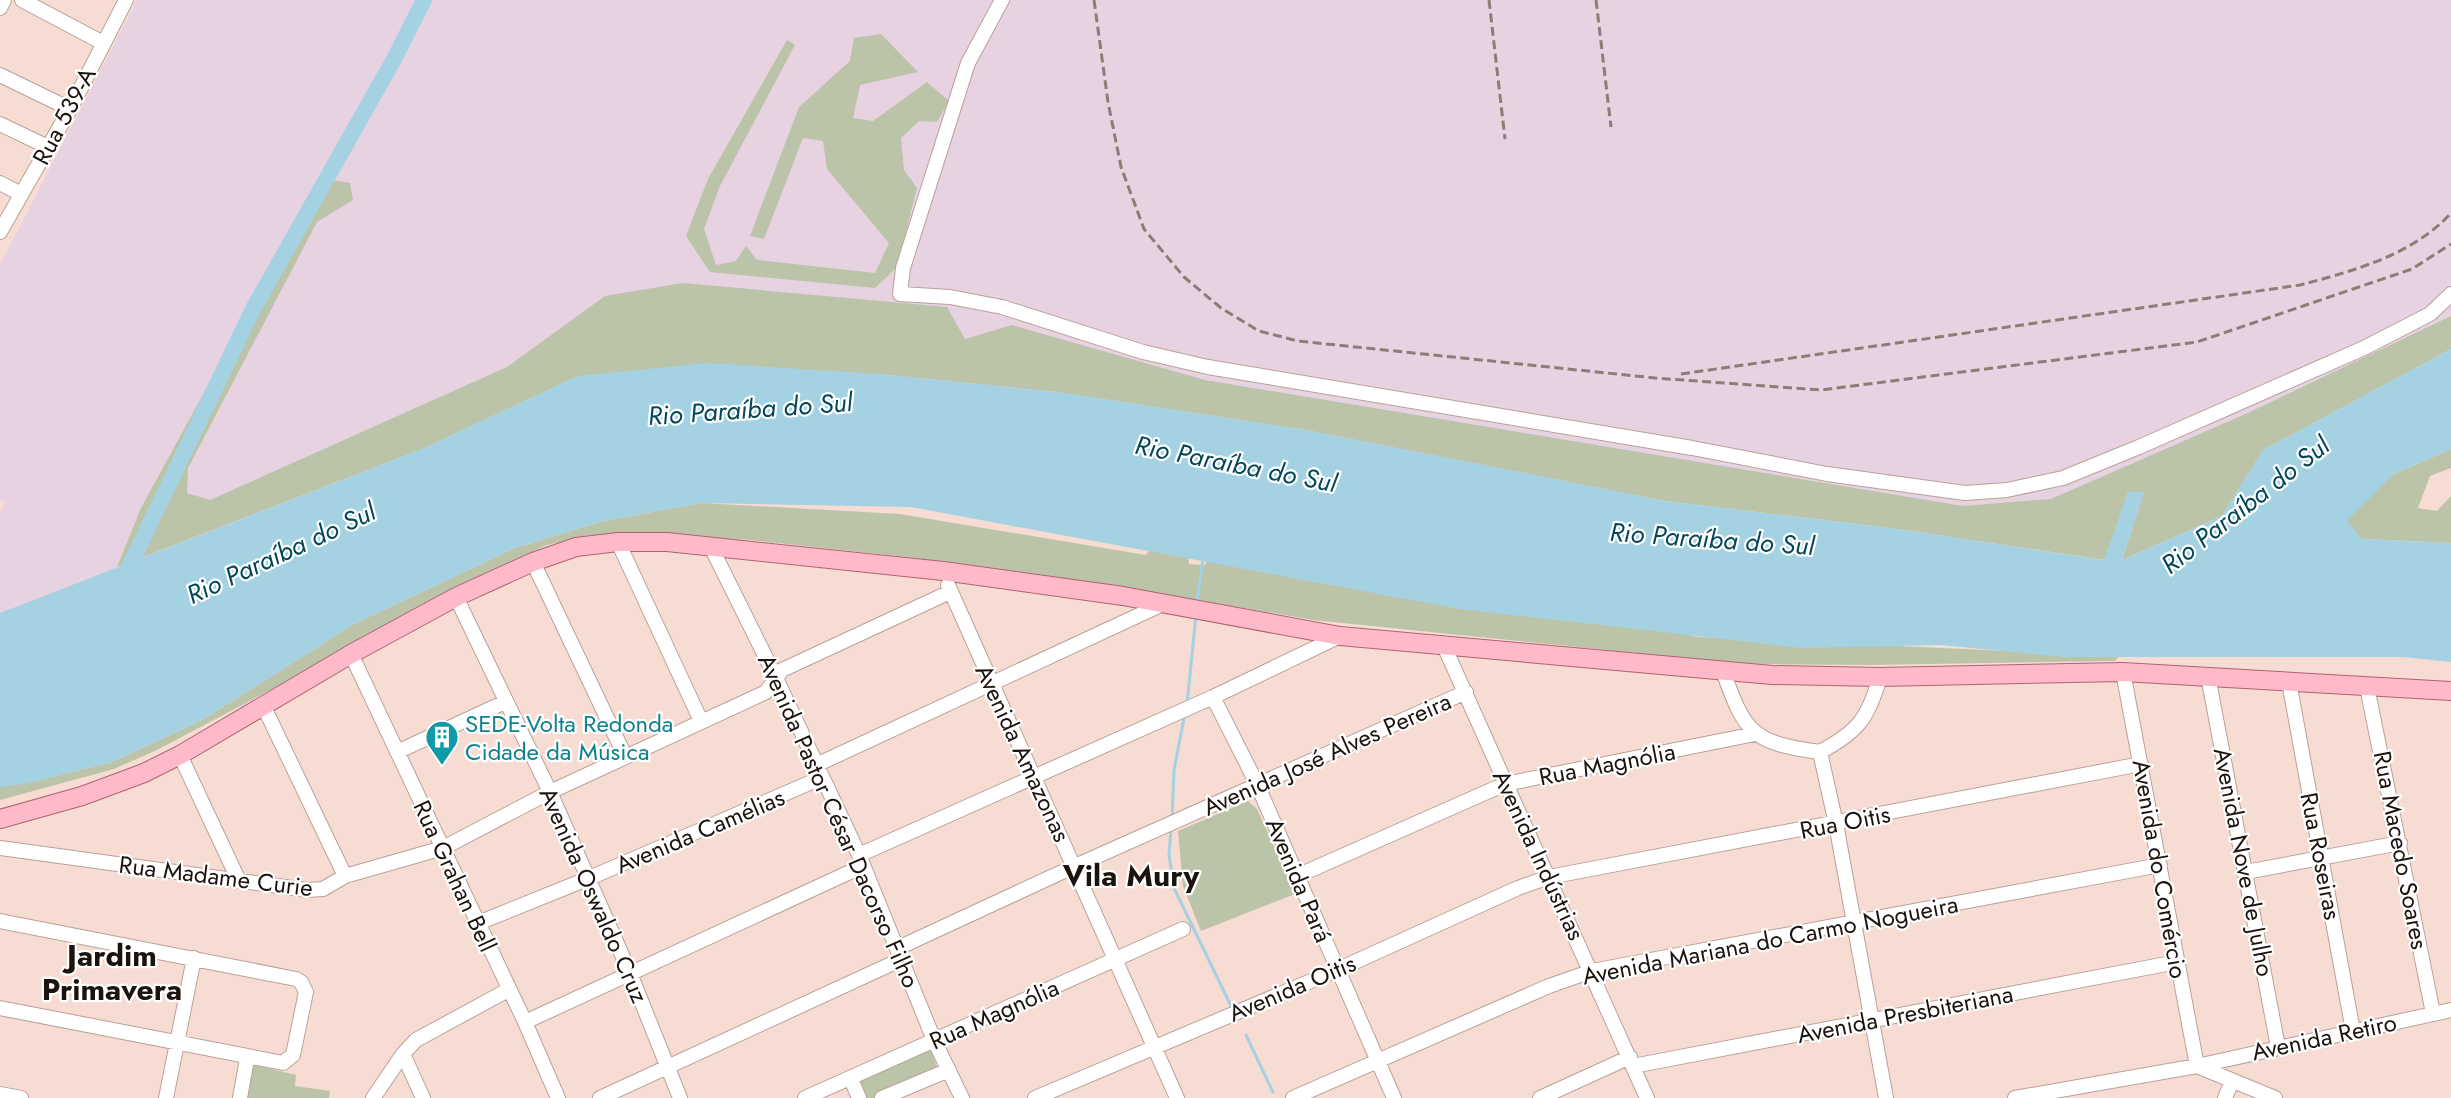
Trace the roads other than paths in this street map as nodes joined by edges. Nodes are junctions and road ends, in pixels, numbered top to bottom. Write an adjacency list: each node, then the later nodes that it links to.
1 (4, 0): 5 (street)
2 (22, 0): 6 (street)
3 (126, 0): 6 (street, Rua 539-A)
4 (1002, 0): 14 (street)
5 (0, 9)
6 (103, 44): 8 (street, Rua 539-A)
7 (0, 75): 8 (street)
8 (70, 109): 10 (street, Rua 539-A)
9 (0, 124): 10 (street)
10 (48, 147): 12 (street, Rua 539-A)
11 (0, 183): 12 (street)
12 (21, 194): 13 (street, Rua 539-A)
13 (0, 232)
14 (2451, 294)
15 (618, 542): 16 (main road); 17 (main road); 38 (street)
16 (711, 547): 18 (main road); 27 (street, Avenida Pastor César Dacorso Filho)
17 (533, 562): 20 (main road); 43 (street)
18 (943, 571): 19 (street, Avenida Amazonas); 21 (main road)
19 (950, 592): 27 (street, Rua Madame Curie); 31 (street, Avenida Amazonas)
20 (456, 597): 24 (main road); 36 (street, Avenida Oswaldo Cruz)
21 (1165, 603): 22 (main road); 31 (street)
22 (1340, 636): 23 (main road); 35 (street)
23 (1444, 646): 25 (main road); 34 (street, Avenida Indústrias)
24 (351, 654): 37 (main road); 40 (street, Rua Grahan Bell)
25 (1723, 670): 28 (main road); 39 (street)
26 (2123, 672): 28 (main road); 29 (main road); 44 (street, Avenida do Comércio)
27 (775, 676): 38 (street, Rua Madame Curie); 45 (street, Avenida Pastor César Dacorso Filho)
28 (1880, 676): 41 (street)
29 (2208, 676): 30 (main road); 60 (street, Avenida Nove de Julho)
30 (2289, 682): 32 (main road); 56 (street, Rua Roseiras)
31 (990, 684): 45 (street); 47 (street, Avenida Amazonas)
32 (2367, 687): 33 (main road); 53 (street, Rua Macedo Soares)
33 (2450, 691)
34 (1466, 692): 48 (street, Avenida José Alves Pereira); 49 (street, Avenida Indústrias)
35 (1213, 697): 47 (street); 48 (street, Avenida Pará)
36 (505, 702): 40 (street); 50 (street, Avenida Oswaldo Cruz)
37 (264, 707): 42 (main road); 61 (street)
38 (701, 721): 43 (street, Rua Madame Curie)
39 (1755, 734): 41 (street); 49 (street, Rua Magnólia)
40 (397, 752): 55 (street, Rua Grahan Bell)
41 (1820, 752): 52 (street)
42 (180, 755): 51 (main road); 64 (street)
43 (625, 756): 50 (street, Rua Madame Curie)
44 (2141, 764): 52 (street, Rua Oitis); 58 (street, Avenida do Comércio)
45 (816, 765): 46 (street, Avenida Pastor César Dacorso Filho)
46 (821, 778): 57 (street, Avenida Pastor César Dacorso Filho); 65 (street, Avenida Camélias)
47 (1033, 778): 57 (street); 59 (street, Avenida Amazonas)
48 (1257, 784): 59 (street, Avenida José Alves Pereira); 62 (street, Avenida Pará)
49 (1506, 784): 62 (street, Rua Magnólia); 63 (street, Avenida Indústrias)
50 (550, 792): 55 (street, Rua Madame Curie); 65 (street, Avenida Oswaldo Cruz)
51 (0, 819)
52 (1836, 824): 63 (street, Rua Oitis); 68 (street)
53 (2400, 843): 56 (street); 80 (street, Rua Macedo Soares)
54 (0, 848): 64 (street, Rua Madame Curie)
55 (443, 848): 61 (street, Rua Madame Curie); 67 (street, Rua Grahan Bell)
56 (2321, 857): 60 (street); 83 (street, Rua Roseiras)
57 (861, 860): 70 (street, Avenida Pastor César Dacorso Filho); 76 (street)
58 (2160, 865): 68 (street, Avenida Mariana do Carmo Nogueira); 73 (street, Avenida do Comércio)
59 (1075, 866): 70 (street); 72 (street, Avenida Amazonas)
60 (2246, 872): 87 (street, Avenida Nove de Julho)
61 (345, 876): 64 (street, Rua Madame Curie)
62 (1297, 876): 74 (street, Avenida Pará)
63 (1549, 877): 74 (street, Avenida Oitis); 75 (street, Avenida Indústrias)
64 (238, 879)
65 (587, 879): 67 (street, Avenida Camélias); 76 (street, Avenida Oswaldo Cruz)
66 (0, 921): 71 (street)
67 (477, 923): 77 (street, Rua Grahan Bell)
68 (1854, 924): 75 (street, Avenida Mariana do Carmo Nogueira); 81 (street)
69 (1183, 929): 72 (street, Rua Magnólia)
70 (900, 954): 84 (street, Avenida Pastor César Dacorso Filho); 93 (street)
71 (194, 958): 85 (street); 89 (street)
72 (1116, 959): 84 (street, Rua Magnólia); 86 (street, Avenida Amazonas)
73 (2177, 962): 81 (street, Avenida Presbiteriana); 92 (street, Avenida do Comércio)
74 (1338, 969): 86 (street, Avenida Oitis); 91 (street, Avenida Pará)
75 (1592, 971): 90 (street, Avenida Indústrias); 91 (street, Avenida Mariana do Carmo Nogueira)
76 (630, 973): 82 (street); 93 (street, Avenida Oswaldo Cruz)
77 (508, 990): 82 (street, Rua Grahan Bell); 88 (street)
78 (0, 1008): 85 (street)
79 (2451, 1010): 80 (street, Avenida Retiro)
80 (2433, 1013): 83 (street, Avenida Retiro)
81 (1873, 1020): 90 (street, Avenida Presbiteriana); 118 (street)
82 (525, 1022): 105 (street, Rua Grahan Bell)
83 (2353, 1031): 87 (street, Avenida Retiro)
84 (934, 1040): 94 (street, Avenida Pastor César Dacorso Filho); 95 (street, Rua Magnólia)
85 (177, 1043): 89 (street); 101 (street)
86 (1154, 1047): 112 (street, Avenida Oitis); 113 (street, Avenida Amazonas)
87 (2278, 1047): 92 (street, Avenida Retiro)
88 (403, 1054): 103 (street); 104 (street)
89 (247, 1059): 102 (street)
90 (1631, 1061): 97 (street, Avenida Presbiteriana); 117 (street, Avenida Indústrias)
91 (1379, 1063): 114 (street, Avenida Mariana do Carmo Nogueira); 115 (street, Avenida Pará)
92 (2197, 1066): 96 (street); 99 (street, Avenida Retiro)
93 (667, 1069): 106 (street); 107 (street, Avenida Oswaldo Cruz)
94 (949, 1070): 110 (street); 111 (street, Avenida Pastor César Dacorso Filho)
95 (851, 1079): 108 (street, Rua Magnólia); 109 (street)
96 (2232, 1081): 120 (street); 121 (street)
97 (1567, 1093): 116 (street, Avenida Presbiteriana)
98 (0, 1094): 100 (street)
99 (2042, 1095): 119 (street, Avenida Retiro)
100 (21, 1098)
101 (166, 1098)
102 (240, 1098)
103 (373, 1098)
104 (423, 1098)
105 (558, 1098)
106 (600, 1098)
107 (680, 1098)
108 (805, 1098)
109 (859, 1098)
110 (882, 1098)
111 (962, 1098)
112 (1035, 1098)
113 (1177, 1098)
114 (1293, 1098)
115 (1394, 1098)
116 (1540, 1098)
117 (1647, 1098)
118 (1887, 1098)
119 (2015, 1098)
120 (2225, 1098)
121 (2275, 1098)

